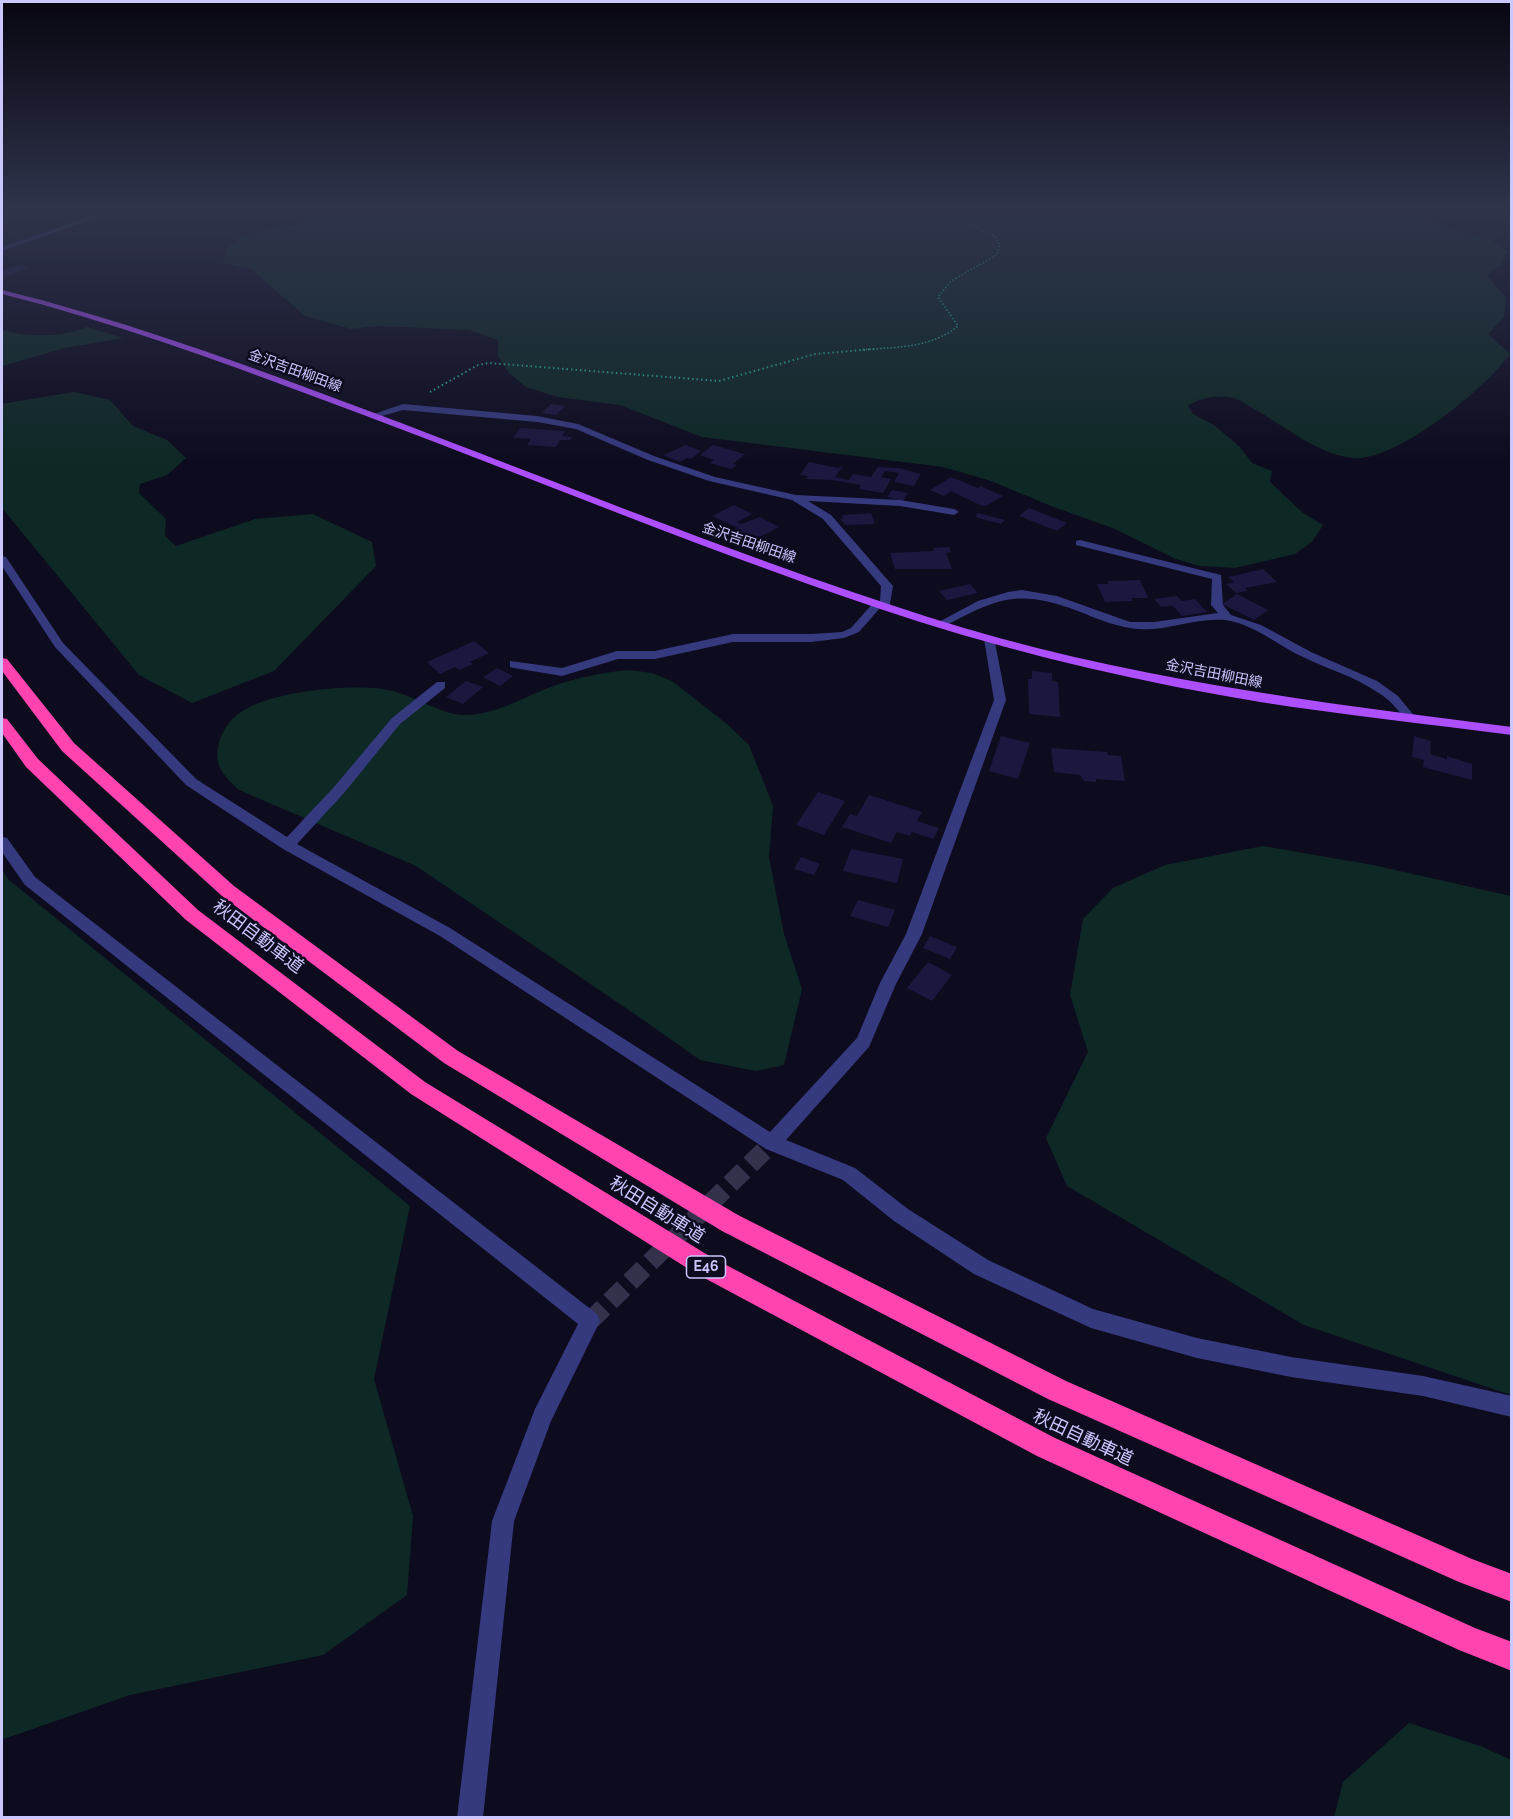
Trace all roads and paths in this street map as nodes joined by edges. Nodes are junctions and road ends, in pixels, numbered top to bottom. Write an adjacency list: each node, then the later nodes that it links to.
1 (19, 296): 4 (main road, 金沢吉田柳田線)
2 (939, 296): 3 (path)
3 (403, 407): 4 (street); 5 (street)
4 (375, 415): 9 (main road, 金沢吉田柳田線)
5 (795, 498): 6 (street); 9 (street)
6 (954, 512)
7 (1080, 543): 10 (street)
8 (2, 559): 20 (street)
9 (881, 605): 11 (main road, 金沢吉田柳田線); 14 (street)
10 (1227, 617): 11 (street); 16 (street)
11 (941, 624): 12 (main road, 金沢吉田柳田線)
12 (990, 639): 16 (main road, 金沢吉田柳田線); 21 (street)
13 (2, 662): 23 (highway, 秋田自動車道)
14 (514, 664)
15 (441, 685): 20 (street)
16 (1410, 718): 18 (main road, 金沢吉田柳田線)
17 (2, 723): 24 (highway, 秋田自動車道 / E46)
18 (1512, 731)
19 (2, 842): 25 (street)
20 (288, 844): 21 (street)
21 (772, 1143): 22 (street)
22 (1512, 1407)
23 (1512, 1588)
24 (1512, 1657)
25 (470, 1818)

